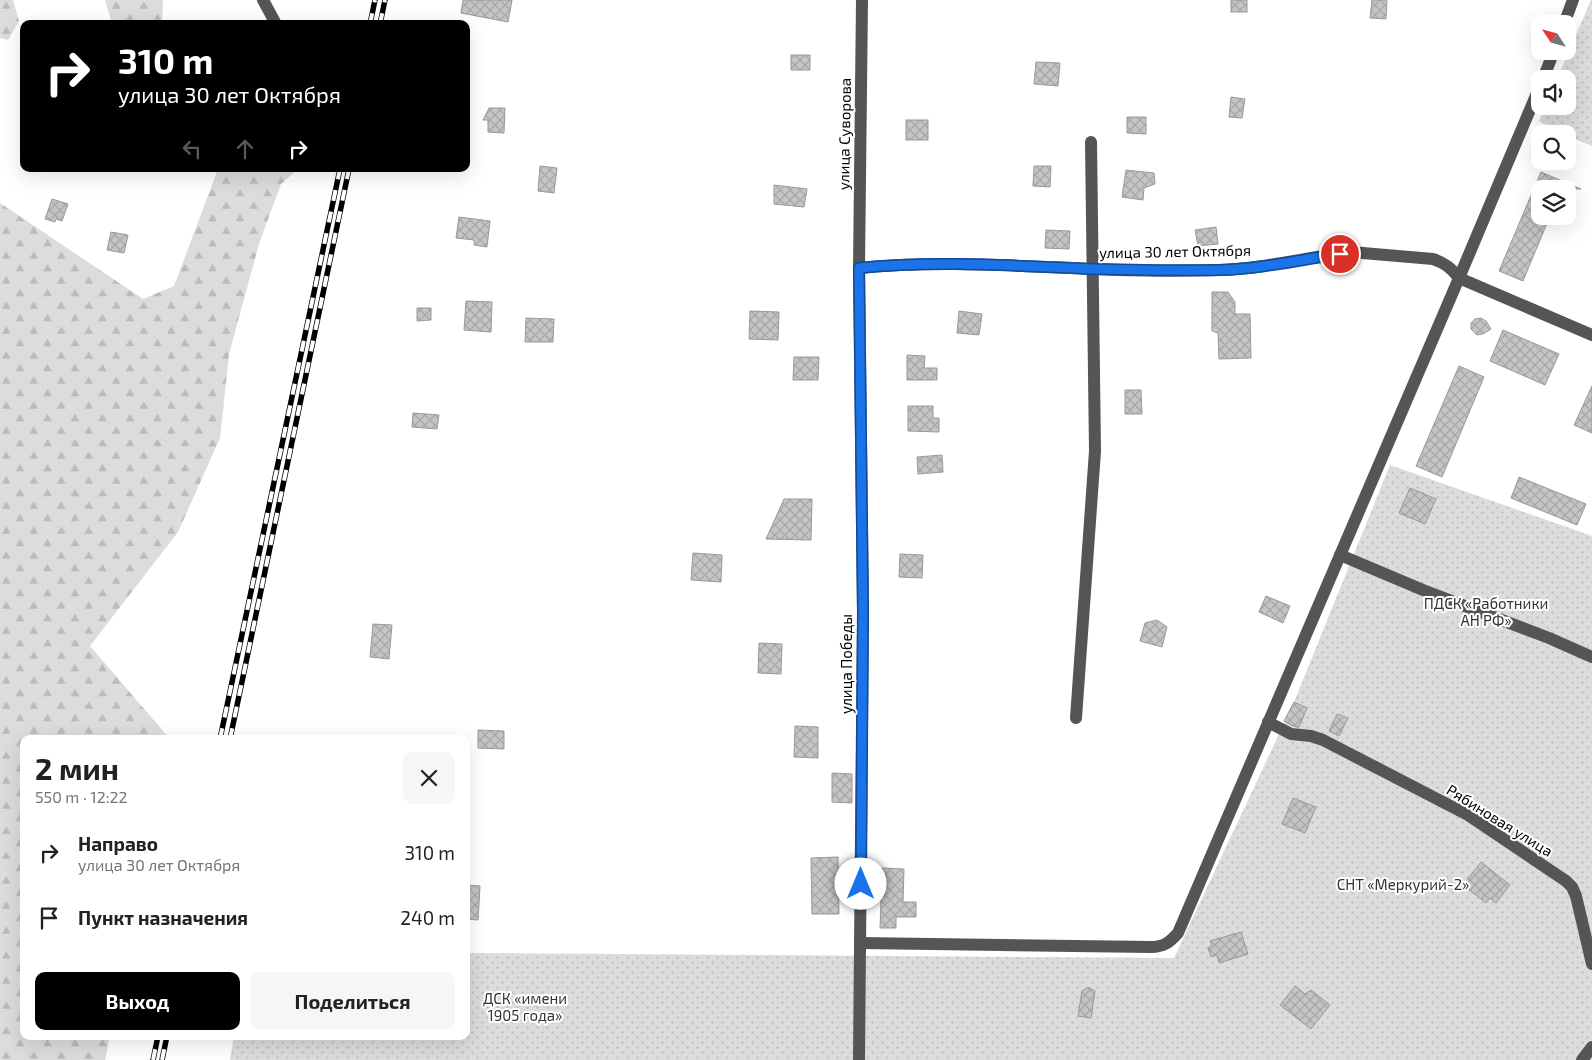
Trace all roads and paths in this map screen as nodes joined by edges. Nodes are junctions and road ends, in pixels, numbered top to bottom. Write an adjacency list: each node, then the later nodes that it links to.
1 (263, 0): 5 (street)
2 (862, 0): 8 (street, улица Суворова)
3 (1573, 0): 4 (street)
4 (1567, 15)
5 (274, 20)
6 (1531, 107): 10 (street)
7 (1091, 142): 9 (street)
8 (859, 268): 9 (street, улица 30 лет Октября); 16 (street, улица Победы)
9 (1094, 269): 10 (street, улица 30 лет Октября); 14 (street)
10 (1459, 278): 11 (street, улица 30 лет Октября); 12 (street)
11 (1592, 335)
12 (1340, 555): 13 (street); 15 (street)
13 (1592, 657)
14 (1076, 718)
15 (1268, 722): 16 (street); 17 (street, Рябиновая улица)
16 (861, 943): 19 (street, улица Победы)
17 (1592, 964)
18 (1592, 1047): 20 (street)
19 (859, 1060)
20 (1582, 1060)

